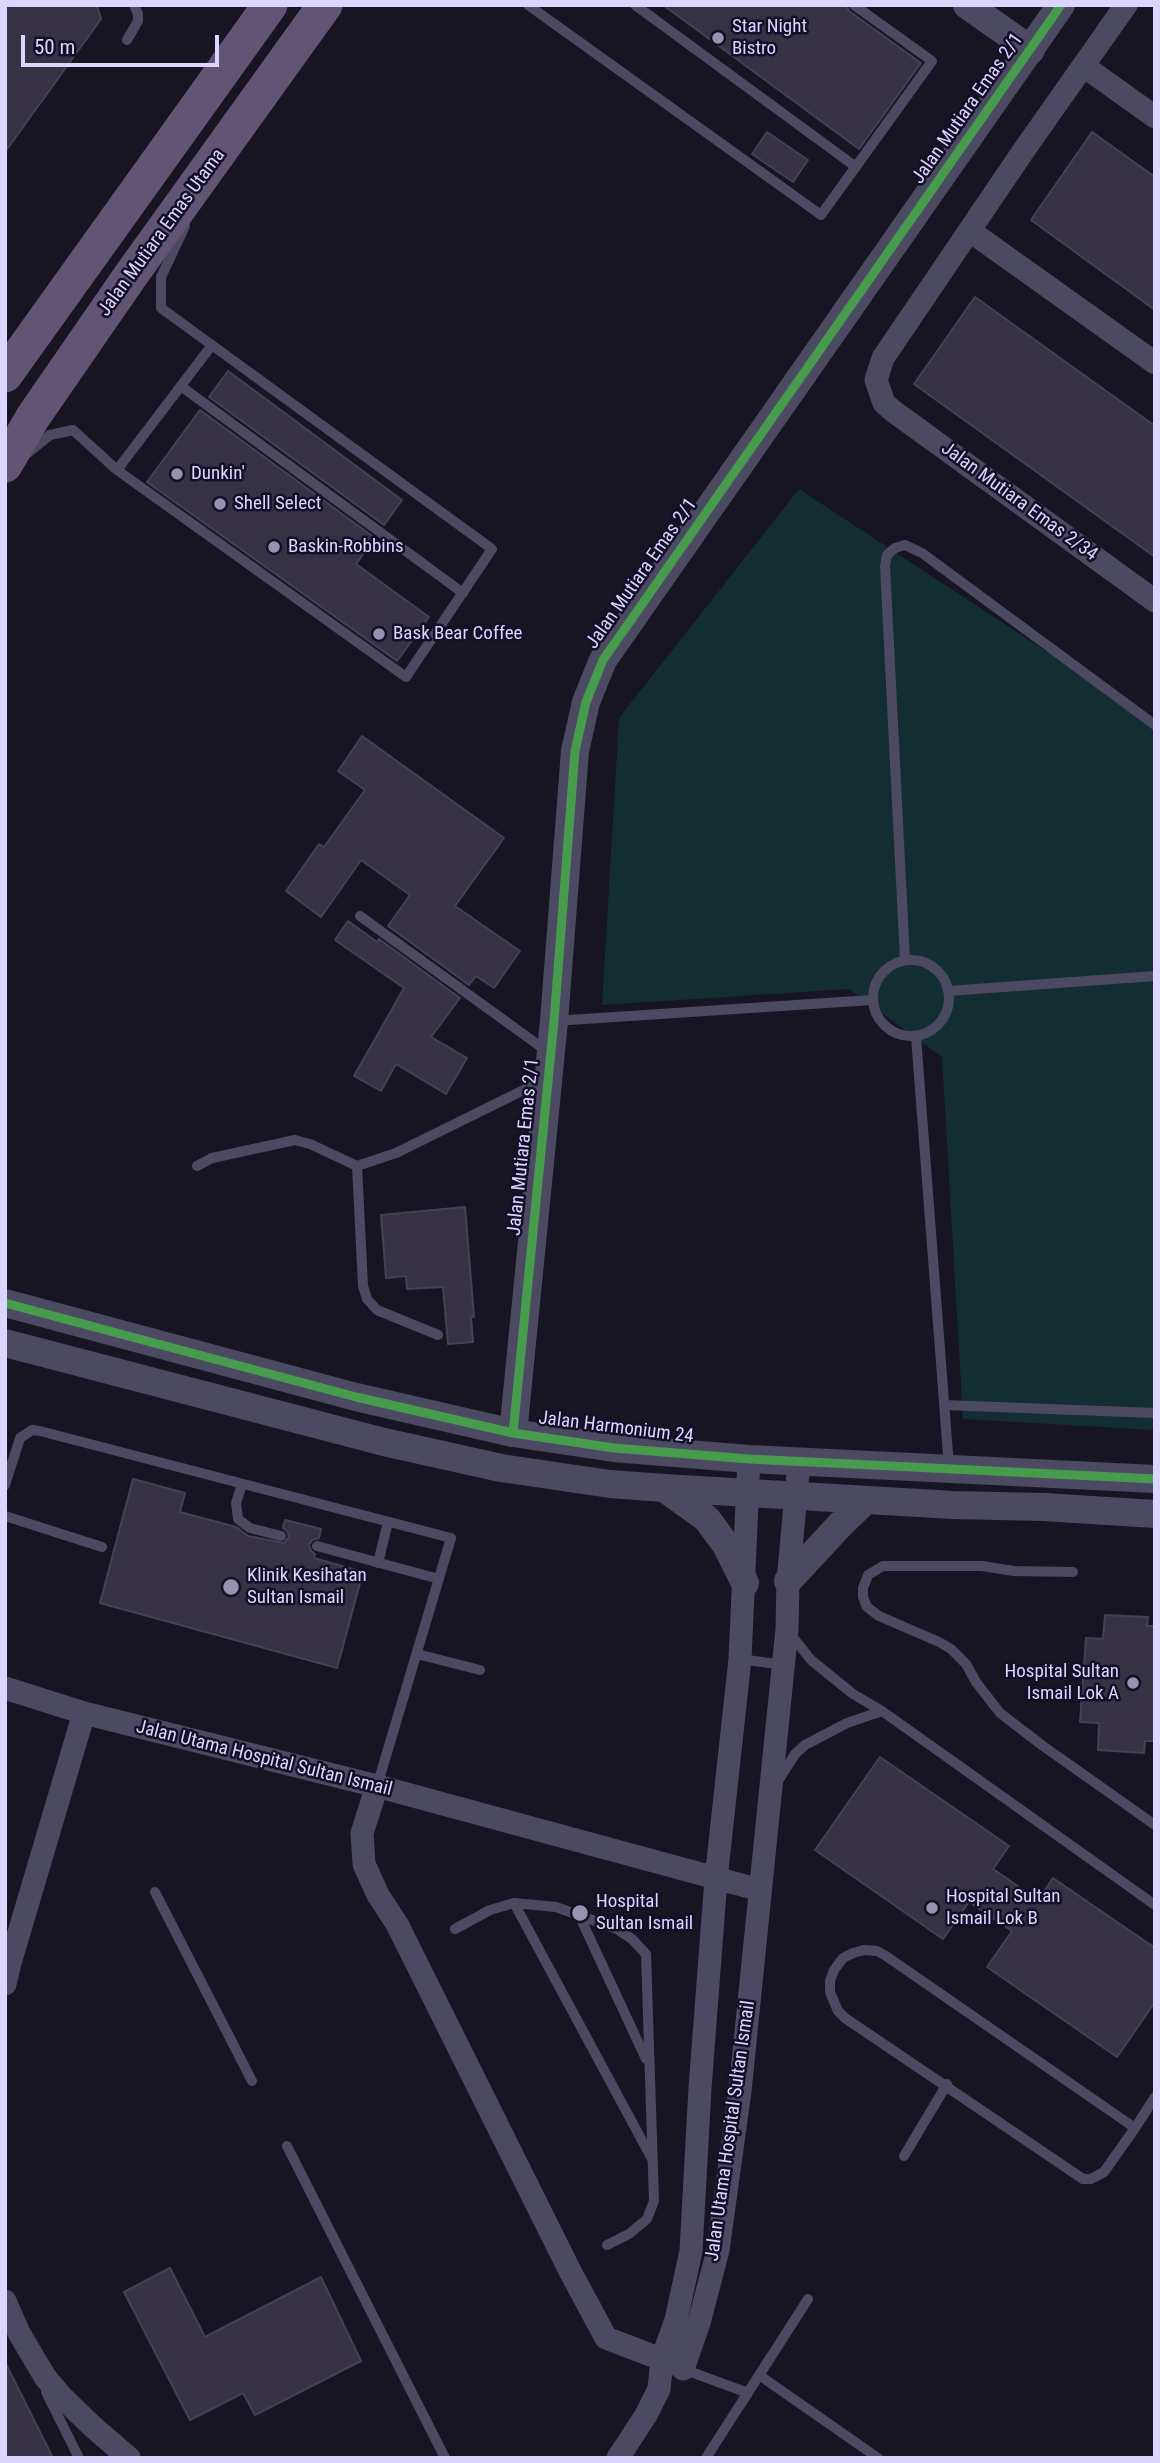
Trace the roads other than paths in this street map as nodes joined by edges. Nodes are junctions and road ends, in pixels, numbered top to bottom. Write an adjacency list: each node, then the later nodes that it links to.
1 (134, 5): 10 (lane)
2 (270, 5): 19 (main road)
3 (325, 5): 14 (main road, Jalan Mutiara Emas Utama)
4 (528, 5): 15 (lane)
5 (635, 5): 15 (lane)
6 (854, 5): 15 (lane)
7 (967, 5): 11 (street)
8 (1126, 5): 12 (street)
9 (1052, 8): 11 (street, Jalan Mutiara Emas 2/1)
10 (127, 40)
11 (1031, 50): 32 (street, Jalan Mutiara Emas 2/1)
12 (1085, 67): 13 (street); 16 (street)
13 (1155, 117)
14 (212, 163): 17 (lane); 21 (main road, Jalan Mutiara Emas Utama)
15 (856, 167)
16 (970, 231): 18 (street); 25 (street, Jalan Mutiara Emas 2/34)
17 (212, 345): 20 (lane); 24 (lane)
18 (1155, 363)
19 (5, 375)
20 (182, 387): 22 (lane); 24 (lane)
21 (5, 465)
22 (117, 470): 23 (lane); 24 (lane)
23 (5, 478)
24 (463, 593)
25 (1155, 601)
26 (1155, 724): 28 (lane)
27 (360, 916): 34 (lane)
28 (905, 960): 30 (lane); 31 (lane)
29 (1155, 976): 30 (lane)
30 (948, 991): 33 (lane)
31 (873, 1000): 32 (lane); 33 (lane)
32 (554, 1021): 34 (street, Jalan Mutiara Emas 2/1)
33 (916, 1037): 40 (lane)
34 (549, 1066): 36 (lane); 42 (street, Jalan Mutiara Emas 2/1)
35 (197, 1166): 36 (lane)
36 (357, 1167): 38 (lane)
37 (5, 1303): 42 (street, Jalan Harmonium 24)
38 (438, 1335)
39 (5, 1343): 49 (street)
40 (944, 1405): 41 (lane); 45 (lane)
41 (1155, 1413)
42 (513, 1433): 43 (street, Jalan Harmonium 24)
43 (749, 1459): 44 (street, Jalan Harmonium 24); 50 (street)
44 (799, 1461): 45 (street, Jalan Harmonium 24); 51 (street, Jalan Utama Hospital Sultan Ismail)
45 (949, 1468): 46 (street, Jalan Harmonium 24)
46 (1155, 1479)
47 (242, 1484): 48 (lane); 55 (lane); 56 (lane)
48 (5, 1485)
49 (664, 1488): 50 (street); 63 (street)
50 (748, 1493): 51 (street); 63 (street)
51 (796, 1496): 52 (street); 62 (street, Jalan Utama Hospital Sultan Ismail)
52 (866, 1500): 53 (street); 62 (street)
53 (1155, 1514)
54 (5, 1516): 58 (lane)
55 (388, 1522): 59 (lane); 61 (lane)
56 (281, 1536)
57 (317, 1546): 59 (lane)
58 (102, 1547)
59 (378, 1563): 61 (lane)
60 (1073, 1573): 74 (lane)
61 (439, 1579): 65 (lane)
62 (788, 1581): 64 (street, Jalan Utama Hospital Sultan Ismail)
63 (745, 1583): 66 (street)
64 (787, 1629): 67 (street, Jalan Utama Hospital Sultan Ismail); 70 (lane)
65 (416, 1654): 68 (lane); 72 (lane)
66 (740, 1659): 67 (lane); 75 (street)
67 (783, 1665): 73 (street, Jalan Utama Hospital Sultan Ismail)
68 (480, 1670)
69 (5, 1688): 71 (street, Jalan Utama Hospital Sultan Ismail)
70 (882, 1711): 73 (lane); 79 (lane)
71 (85, 1713): 72 (street, Jalan Utama Hospital Sultan Ismail); 82 (street)
72 (377, 1786): 75 (street, Jalan Utama Hospital Sultan Ismail); 95 (street)
73 (770, 1793): 76 (street, Jalan Utama Hospital Sultan Ismail)
74 (1155, 1825)
75 (716, 1879): 76 (street, Jalan Utama Hospital Sultan Ismail); 95 (street)
76 (760, 1890): 96 (street, Jalan Utama Hospital Sultan Ismail)
77 (155, 1892): 84 (lane)
78 (514, 1903): 80 (lane); 81 (lane); 90 (lane)
79 (1155, 1905)
80 (579, 1915): 83 (lane); 83 (lane)
81 (455, 1929)
82 (5, 1984)
83 (648, 2065): 90 (lane)
84 (252, 2081)
85 (947, 2084): 87 (lane); 87 (lane); 89 (lane)
86 (1155, 2096): 87 (lane)
87 (1135, 2128)
88 (287, 2146): 102 (lane)
89 (904, 2156)
90 (653, 2161): 91 (lane)
91 (607, 2245)
92 (808, 2299): 97 (lane)
93 (5, 2301): 101 (street)
94 (5, 2311): 100 (lane)
95 (662, 2359): 96 (street); 98 (street)
96 (683, 2369): 98 (street); 99 (lane)
97 (759, 2375): 99 (lane); 105 (lane)
98 (659, 2389): 103 (street)
99 (748, 2393): 104 (lane)
100 (79, 2458)
101 (129, 2458)
102 (445, 2458)
103 (618, 2458)
104 (706, 2458)
105 (878, 2458)

